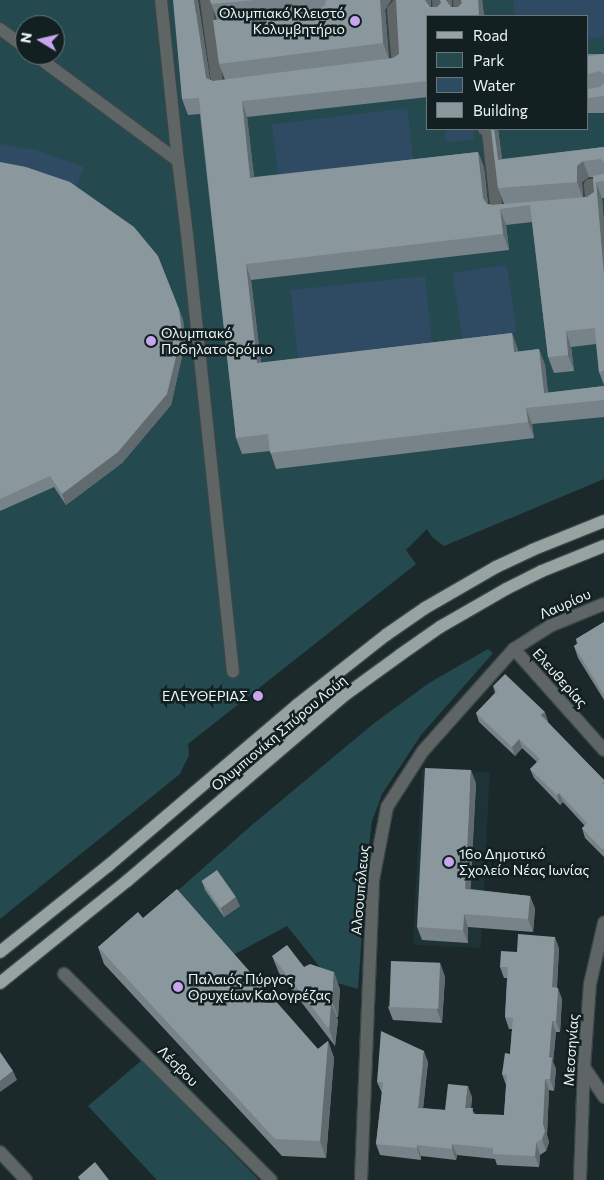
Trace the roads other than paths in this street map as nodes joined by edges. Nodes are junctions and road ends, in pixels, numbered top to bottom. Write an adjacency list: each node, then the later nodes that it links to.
1 (206, 0): 12 (street)
2 (401, 0): 11 (street)
3 (438, 0): 6 (street)
4 (459, 0): 7 (street)
5 (165, 1): 14 (street)
6 (439, 15)
7 (460, 15)
8 (0, 29): 9 (street)
9 (15, 40)
10 (48, 65): 14 (street)
11 (379, 69)
12 (237, 87)
13 (485, 130): 17 (street)
14 (178, 161): 22 (street)
15 (604, 183): 16 (street)
16 (573, 207)
17 (516, 211)
18 (604, 521): 25 (main road, Ολυμπιονίκη Σπύρου Λούη)
19 (604, 546): 27 (main road, Ολυμπιονίκη Σπύρου Λούη)
20 (604, 604): 21 (street, Λαυρίου)
21 (514, 650): 23 (street, Ελευθερίας); 33 (street, Αλσουπόλεως)
22 (232, 672)
23 (604, 750)
24 (604, 923): 28 (street, Μεσσηνίας)
25 (0, 952)
26 (64, 974): 32 (street, Λέσβου)
27 (0, 982)
28 (584, 1067): 29 (street); 34 (street, Μεσσηνίας)
29 (604, 1097)
30 (0, 1152): 31 (street)
31 (26, 1180)
32 (271, 1180)
33 (361, 1180)
34 (580, 1180)

